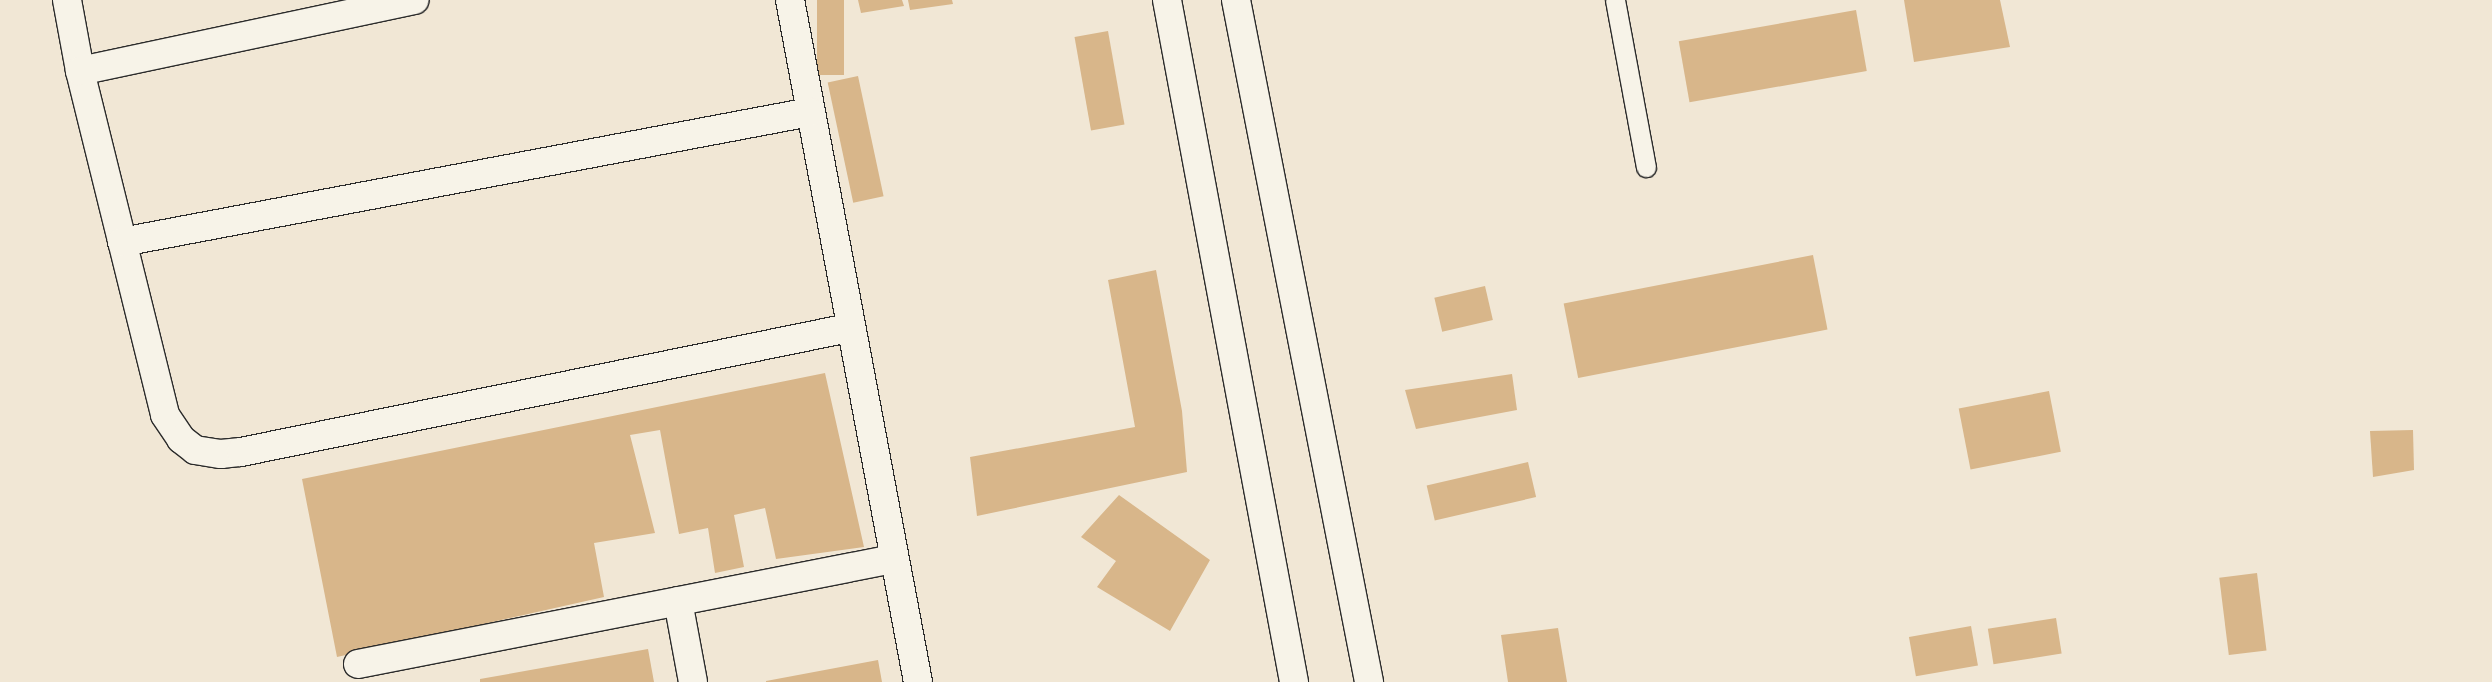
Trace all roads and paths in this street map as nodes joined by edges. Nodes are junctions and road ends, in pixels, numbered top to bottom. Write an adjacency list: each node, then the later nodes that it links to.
1 (67, 0): 7 (street)
2 (415, 0): 7 (street)
3 (790, 0): 8 (street)
4 (1167, 0): 17 (street)
5 (1236, 0): 18 (street)
6 (1615, 0): 9 (lane)
7 (80, 71): 10 (street)
8 (810, 112): 10 (street); 11 (street)
9 (1646, 167)
10 (122, 242): 11 (street)
11 (849, 328): 12 (street)
12 (893, 559): 13 (street); 16 (street)
13 (678, 601): 14 (street); 15 (street)
14 (358, 664)
15 (693, 682)
16 (918, 682)
17 (1294, 682)
18 (1369, 682)

